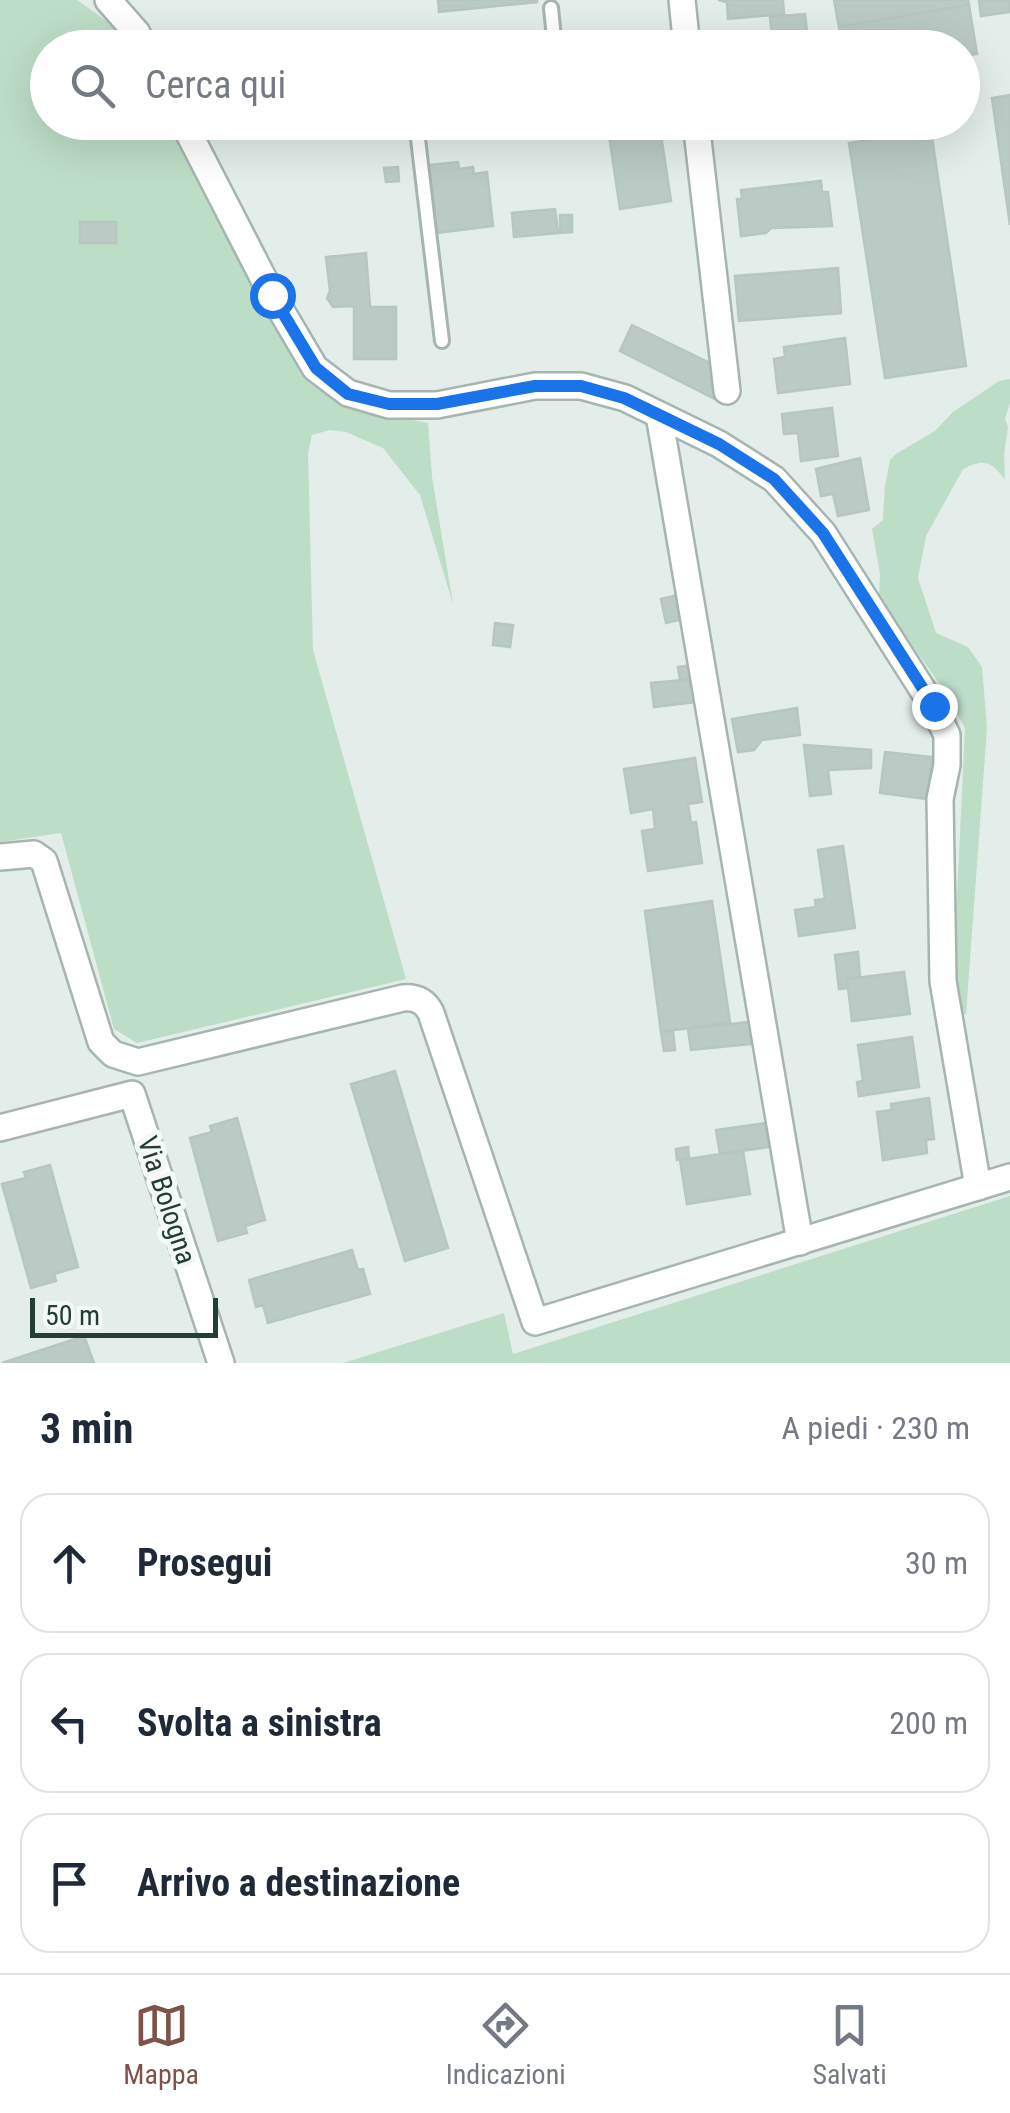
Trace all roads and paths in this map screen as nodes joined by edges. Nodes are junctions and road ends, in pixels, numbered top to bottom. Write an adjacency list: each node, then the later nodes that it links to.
1 (108, 0): 4 (street)
2 (682, 0): 6 (street)
3 (551, 8): 5 (lane)
4 (134, 30)
5 (553, 30)
6 (686, 30)
7 (192, 140): 12 (street)
8 (418, 140): 10 (lane)
9 (698, 140): 11 (street)
10 (442, 341)
11 (728, 391)
12 (659, 416): 16 (street); 17 (street)
13 (0, 856): 17 (street)
14 (0, 1128): 18 (street, Via Bologna)
15 (1010, 1177): 16 (street)
16 (978, 1187): 17 (street)
17 (800, 1242)
18 (221, 1363)

